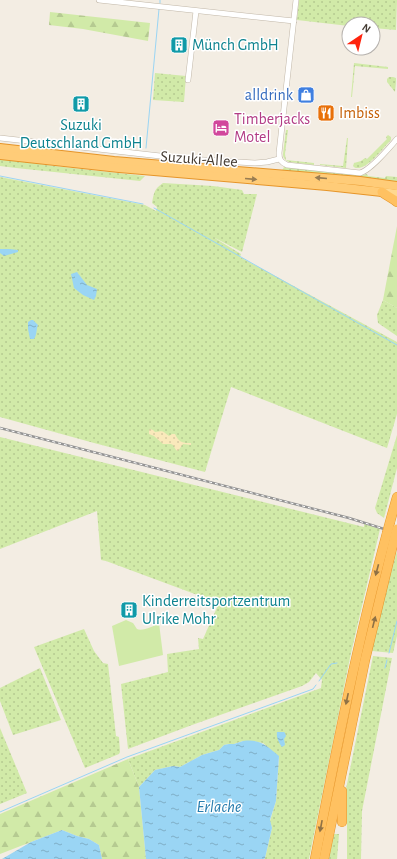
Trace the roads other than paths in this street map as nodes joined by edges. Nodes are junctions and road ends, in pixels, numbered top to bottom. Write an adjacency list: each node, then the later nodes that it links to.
1 (99, 0): 3 (street)
2 (296, 0): 4 (street)
3 (196, 10): 4 (street); 5 (street)
4 (294, 21): 10 (street)
5 (188, 80)
6 (0, 138): 10 (street, Suzuki-Allee)
7 (397, 139): 10 (street)
8 (0, 148): 11 (highway, one-way to 8)
9 (0, 154): 12 (highway, one-way to 12)
10 (279, 159)
11 (397, 186)
12 (382, 192): 13 (main road); 14 (highway)
13 (397, 194)
14 (397, 202)
15 (397, 497): 16 (highway, bridge)
16 (393, 532): 17 (highway, one-way to 16); 19 (highway, one-way to 19)
17 (344, 762): 18 (highway); 20 (highway)
18 (342, 822)
19 (314, 859)
20 (324, 859)

